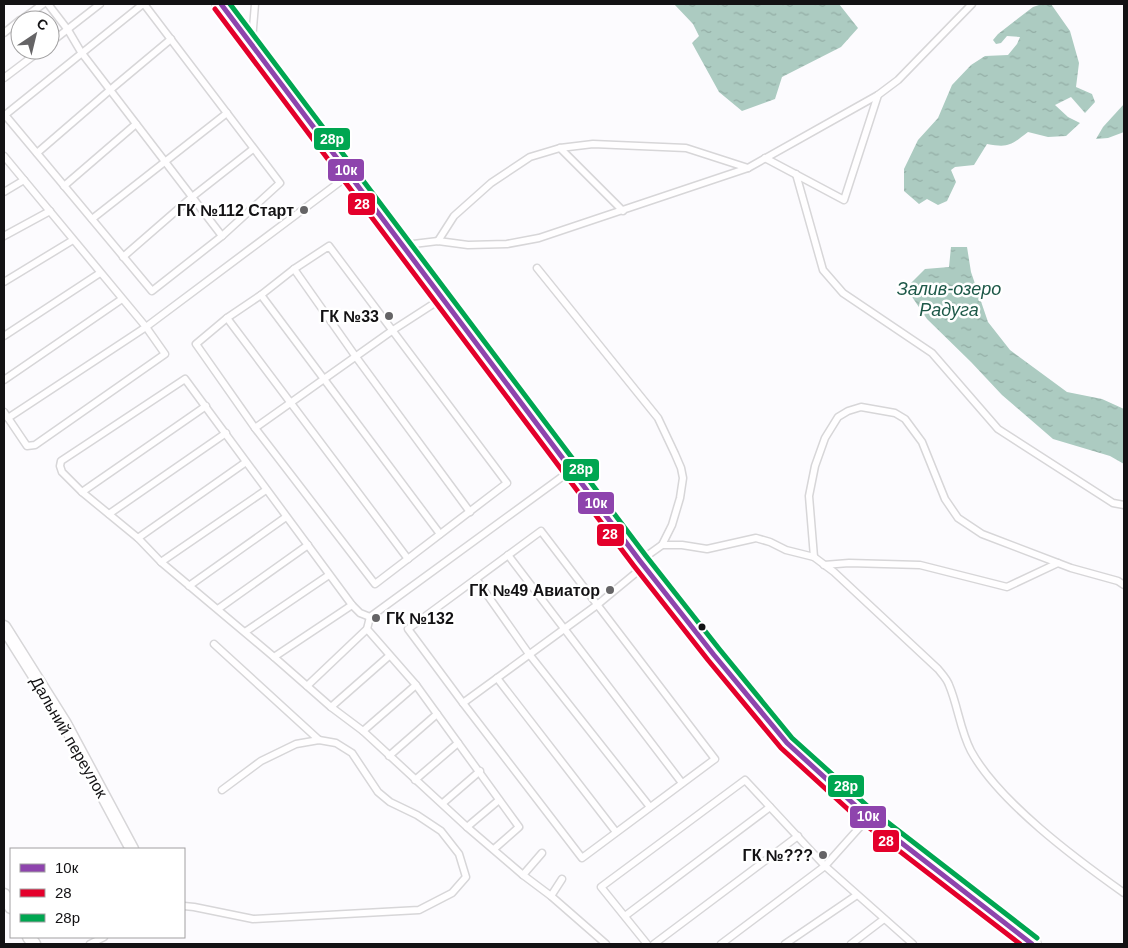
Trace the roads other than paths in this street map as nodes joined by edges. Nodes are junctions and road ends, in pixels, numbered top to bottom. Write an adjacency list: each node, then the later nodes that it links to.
1 (48, 4): 7 (lane)
2 (100, 4): 7 (lane)
3 (143, 4): 9 (lane); 11 (lane)
4 (221, 4): 10 (main road)
5 (255, 4): 10 (lane)
6 (972, 4): 15 (lane)
7 (68, 30): 8 (lane); 11 (lane)
8 (60, 36)
9 (171, 40): 14 (lane); 16 (lane)
10 (252, 46): 25 (main road)
11 (81, 52): 14 (lane); 20 (lane)
12 (28, 60): 13 (lane)
13 (4, 78)
14 (110, 90): 17 (lane); 20 (lane)
15 (878, 95): 22 (lane); 26 (lane)
16 (227, 113): 18 (lane); 23 (lane)
17 (136, 124): 23 (lane); 28 (lane)
18 (253, 148): 30 (lane); 35 (lane)
19 (560, 148): 24 (lane); 31 (lane); 37 (lane)
20 (37, 153): 28 (lane)
21 (4, 156): 27 (lane)
22 (765, 158): 24 (lane); 26 (lane)
23 (165, 161): 30 (lane); 33 (lane)
24 (748, 168): 31 (lane)
25 (350, 174): 38 (main road); 48 (lane)
26 (796, 174): 64 (lane)
27 (24, 180): 29 (lane); 32 (lane)
28 (64, 186): 33 (lane)
29 (4, 192)
30 (192, 197): 35 (lane); 39 (lane)
31 (623, 211): 37 (lane)
32 (50, 212): 34 (lane); 36 (lane)
33 (92, 219): 39 (lane)
34 (4, 236)
35 (222, 236): 39 (lane)
36 (73, 240): 42 (lane); 43 (lane)
37 (438, 241): 38 (lane)
38 (404, 246): 45 (main road)
39 (123, 257)
40 (537, 268): 71 (lane)
41 (294, 269): 44 (lane); 49 (lane); 51 (lane)
42 (100, 273): 46 (lane); 50 (lane)
43 (4, 282)
44 (261, 295): 47 (lane); 52 (lane)
45 (443, 298): 49 (lane); 61 (main road)
46 (122, 299): 48 (lane); 53 (lane)
47 (227, 318): 54 (lane); 58 (lane)
48 (146, 327): 57 (lane); 57 (lane)
49 (393, 330): 51 (lane); 65 (lane)
50 (4, 336)
51 (356, 356): 52 (lane); 65 (lane)
52 (324, 379): 54 (lane); 68 (lane)
53 (4, 380)
54 (291, 403): 58 (lane); 74 (lane)
55 (206, 406): 59 (lane); 63 (lane); 63 (lane)
56 (4, 412): 57 (lane)
57 (8, 418)
58 (255, 428): 74 (lane)
59 (226, 433): 60 (lane); 66 (lane)
60 (246, 462): 62 (lane); 69 (lane)
61 (573, 469): 76 (main road); 88 (lane)
62 (266, 490): 67 (lane); 75 (lane)
63 (82, 492): 66 (lane)
64 (1124, 505)
65 (470, 512): 68 (lane)
66 (109, 514): 69 (lane)
67 (286, 517): 70 (lane); 84 (lane)
68 (440, 534): 74 (lane)
69 (138, 538): 75 (lane)
70 (308, 545): 80 (lane); 87 (lane)
71 (662, 545): 73 (lane); 76 (lane)
72 (508, 555): 81 (lane); 86 (lane); 91 (lane)
73 (814, 557): 77 (lane); 78 (lane)
74 (408, 559)
75 (161, 562): 84 (lane)
76 (643, 563): 86 (lane); 115 (main road)
77 (1058, 563): 78 (lane); 82 (lane)
78 (824, 565): 125 (lane)
79 (1124, 575): 82 (lane)
80 (329, 576): 85 (lane); 92 (lane)
81 (476, 579): 94 (lane); 100 (lane)
82 (1118, 581): 83 (lane)
83 (1124, 585)
84 (189, 586): 87 (lane)
85 (352, 605): 88 (lane); 96 (lane)
86 (597, 605): 91 (lane); 109 (lane)
87 (218, 609): 92 (lane)
88 (370, 618): 90 (lane)
89 (4, 628): 119 (street, Дальний переулок)
90 (367, 629): 95 (lane); 99 (lane)
91 (564, 629): 94 (lane); 109 (lane)
92 (245, 632): 96 (lane)
93 (214, 644): 104 (lane)
94 (529, 654): 97 (lane); 113 (lane)
95 (390, 656): 98 (lane); 101 (lane)
96 (274, 657): 99 (lane)
97 (497, 678): 100 (lane); 117 (lane)
98 (416, 685): 102 (lane); 103 (lane)
99 (306, 686): 101 (lane)
100 (462, 703): 117 (lane)
101 (331, 707): 103 (lane)
102 (437, 714): 105 (lane); 106 (lane)
103 (363, 731): 106 (lane)
104 (318, 740): 110 (lane); 128 (lane)
105 (458, 743): 107 (lane); 108 (lane)
106 (389, 756): 108 (lane)
107 (480, 772): 111 (lane); 112 (lane)
108 (415, 780): 112 (lane)
109 (682, 783): 113 (lane)
110 (222, 790)
111 (499, 800): 116 (lane); 120 (lane)
112 (443, 804): 116 (lane)
113 (650, 807): 117 (lane)
114 (770, 807): 118 (lane); 129 (lane); 129 (lane)
115 (868, 818): 122 (lane); 140 (main road)
116 (467, 827): 120 (lane)
117 (616, 832)
118 (798, 836): 122 (lane); 135 (lane)
119 (131, 848)
120 (494, 849): 123 (lane)
121 (542, 853): 123 (lane)
122 (825, 866): 126 (lane); 136 (lane)
123 (523, 875): 127 (lane)
124 (562, 879): 127 (lane)
125 (1124, 893)
126 (857, 895): 130 (lane); 137 (lane)
127 (551, 896): 133 (lane)
128 (185, 906)
129 (624, 916): 134 (lane)
130 (884, 919): 138 (lane); 139 (lane)
131 (102, 938): 132 (lane)
132 (90, 944)
133 (606, 944)
134 (647, 944)
135 (654, 944)
136 (720, 944)
137 (785, 944)
138 (851, 944)
139 (912, 944)
140 (1032, 944)

